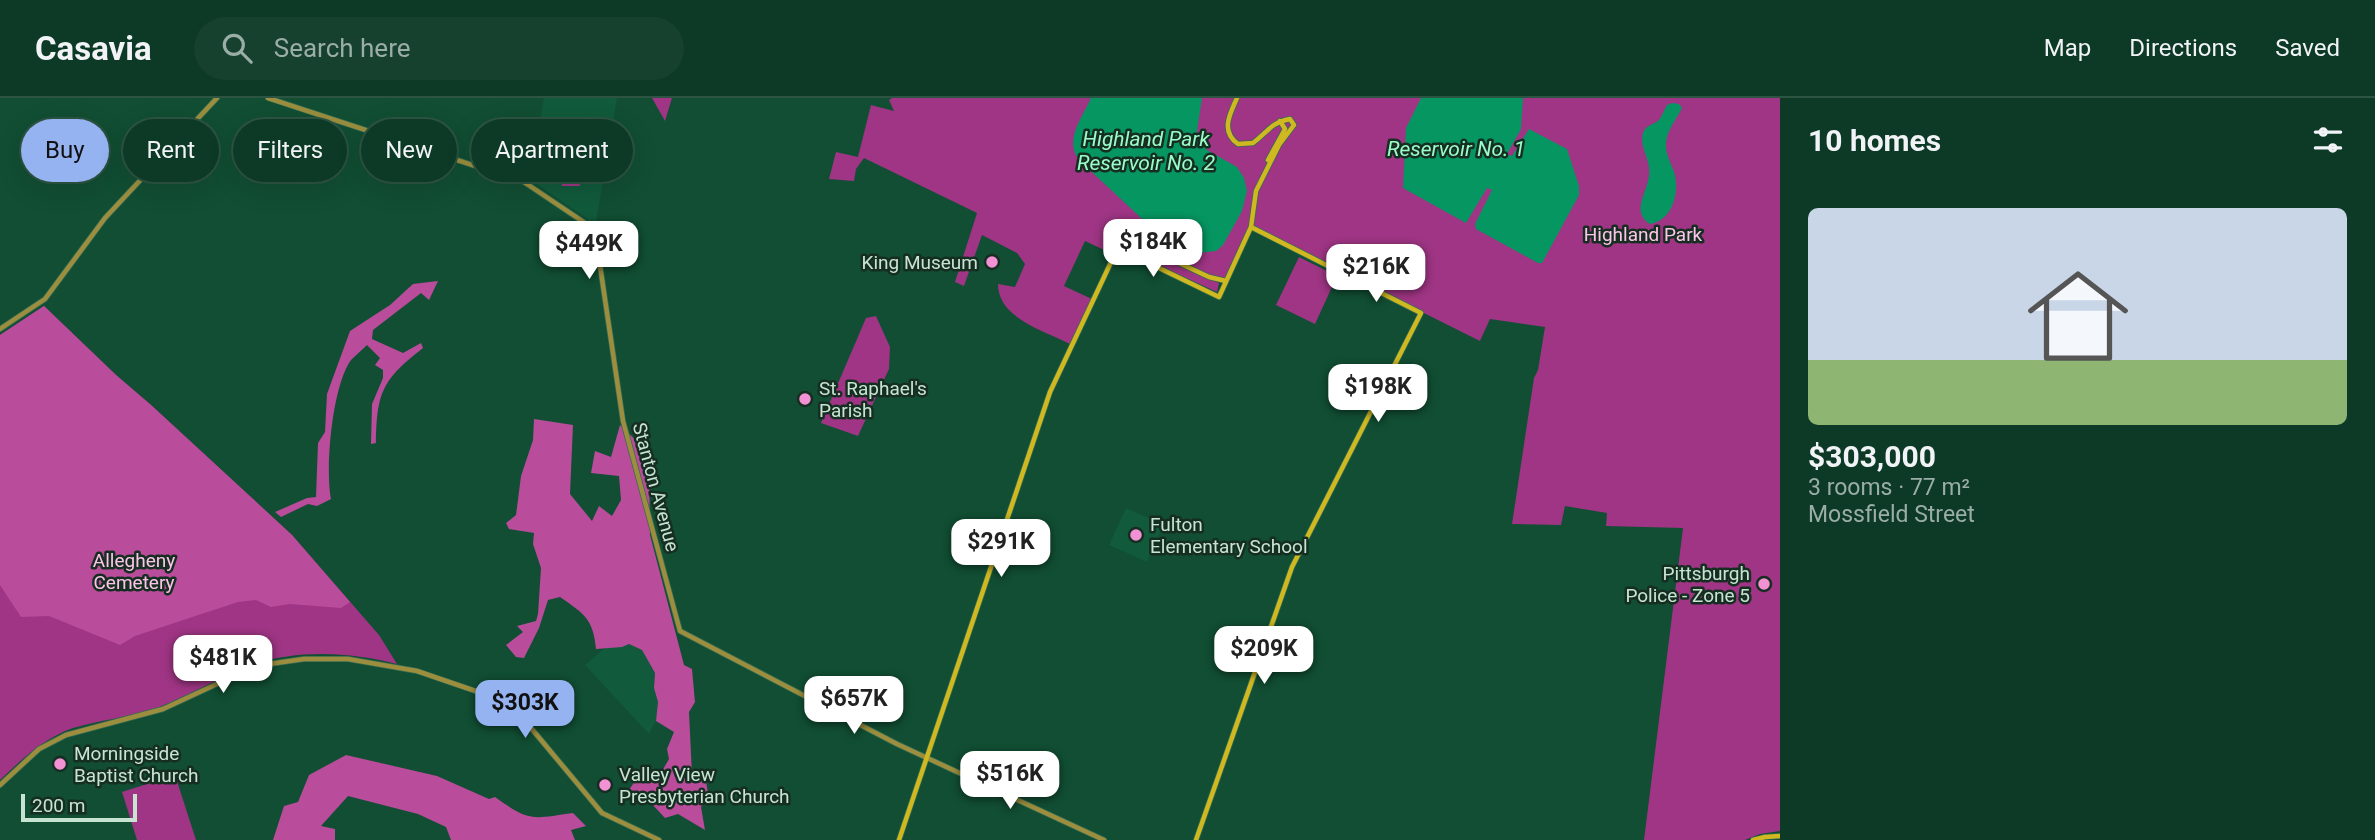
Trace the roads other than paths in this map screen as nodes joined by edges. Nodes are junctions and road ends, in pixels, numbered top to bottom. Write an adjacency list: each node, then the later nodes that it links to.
1 (217, 98): 9 (street)
2 (268, 98): 10 (street, Stanton Avenue)
3 (1237, 98): 4 (main road)
4 (1280, 121): 5 (main road); 5 (main road)
5 (1265, 169): 6 (main road)
6 (1251, 227): 8 (main road); 16 (main road)
7 (1115, 253): 8 (main road); 8 (main road); 10 (main road)
8 (1226, 281)
9 (0, 329)
10 (927, 758): 14 (main road); 15 (street, Stanton Avenue)
11 (0, 785): 13 (street)
12 (1780, 836): 17 (main road)
13 (659, 840)
14 (899, 840)
15 (1104, 840)
16 (1196, 840)
17 (1753, 840)

